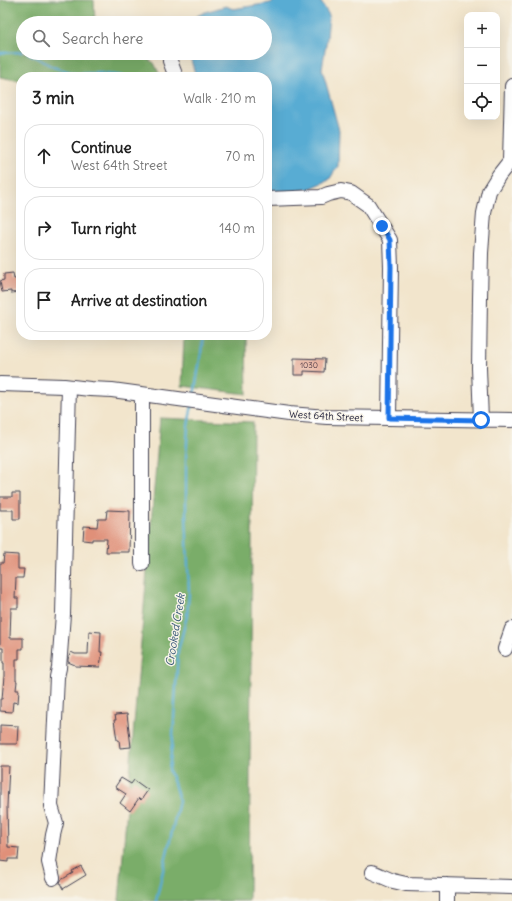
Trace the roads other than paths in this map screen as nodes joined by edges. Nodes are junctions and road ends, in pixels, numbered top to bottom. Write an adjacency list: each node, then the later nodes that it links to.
1 (170, 61): 2 (street)
2 (174, 72)
3 (512, 86): 4 (street)
4 (511, 161): 10 (street)
5 (272, 199): 9 (street)
6 (0, 384): 7 (street, West 64th Street)
7 (69, 387): 8 (street, West 64th Street); 16 (street)
8 (142, 394): 9 (street, West 64th Street); 12 (street)
9 (389, 418): 10 (street, West 64th Street)
10 (481, 420): 11 (street, West 64th Street)
11 (512, 420)
12 (142, 564)
13 (512, 629): 14 (street)
14 (505, 649)
15 (372, 872): 17 (street)
16 (53, 878)
17 (447, 885): 18 (street); 19 (street)
18 (512, 887)
19 (447, 901)

